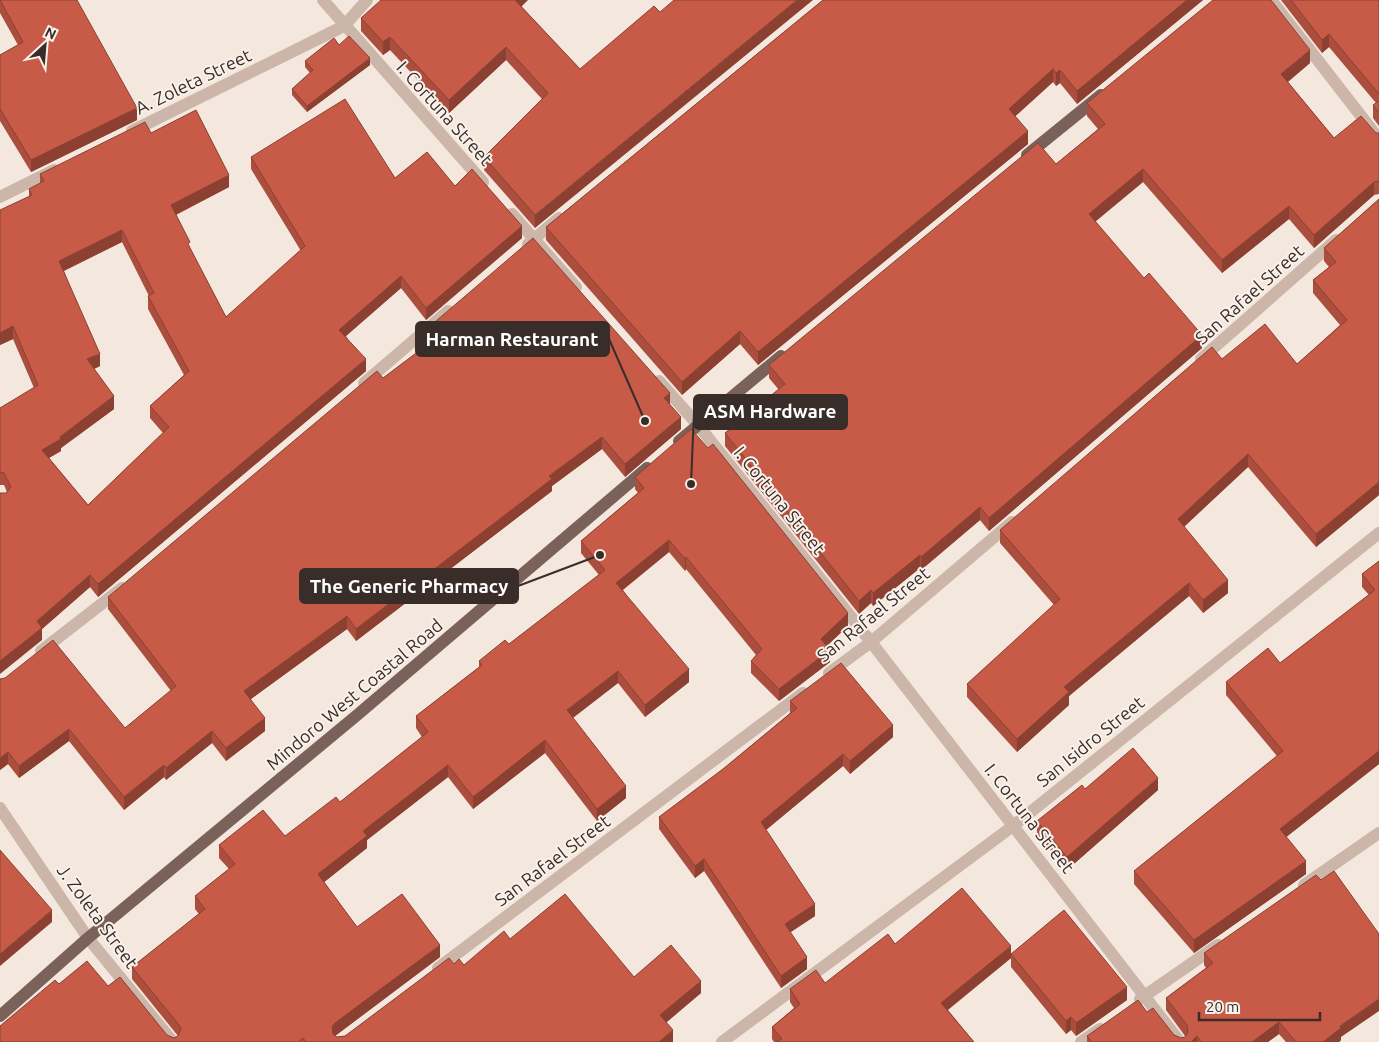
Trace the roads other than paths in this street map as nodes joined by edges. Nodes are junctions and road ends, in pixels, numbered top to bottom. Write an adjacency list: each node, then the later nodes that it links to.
1 (323, 0): 4 (street, I. Cortuna Street)
2 (367, 0): 4 (street, A. Zoleta Street)
3 (1271, 0): 7 (street)
4 (344, 26): 6 (street, A. Zoleta Street); 13 (street, I. Cortuna Street)
5 (1110, 88): 8 (main road)
6 (124, 136)
7 (1379, 139)
8 (1018, 162)
9 (62, 166): 10 (street)
10 (0, 197)
11 (572, 207): 13 (street)
12 (1342, 234): 18 (street, San Rafael Street)
13 (534, 239): 14 (street); 15 (street, I. Cortuna Street)
14 (519, 251)
15 (586, 298)
16 (459, 302): 20 (street)
17 (789, 350): 21 (main road, Mindoro West Coastal Road)
18 (1188, 371)
19 (652, 373): 21 (street, I. Cortuna Street)
20 (354, 391)
21 (698, 425): 25 (street, I. Cortuna Street); 31 (main road, Mindoro West Coastal Road)
22 (1022, 513): 25 (street, San Rafael Street)
23 (1379, 533): 28 (street, San Isidro Street)
24 (129, 582): 26 (street)
25 (871, 642): 28 (street, I. Cortuna Street); 33 (street, San Rafael Street)
26 (30, 660)
27 (0, 808): 31 (street, J. Zoleta Street)
28 (1013, 826): 34 (street, I. Cortuna Street); 39 (street, San Isidro Street)
29 (1379, 833): 30 (street)
30 (1290, 895)
31 (88, 938): 36 (main road, Mindoro West Coastal Road); 38 (street, J. Zoleta Street)
32 (1226, 940): 34 (street)
33 (427, 976)
34 (1145, 996): 35 (street); 41 (street, I. Cortuna Street)
35 (1129, 1007)
36 (0, 1016)
37 (1114, 1019): 40 (street)
38 (173, 1042)
39 (722, 1042)
40 (1082, 1042)
41 (1180, 1042)

